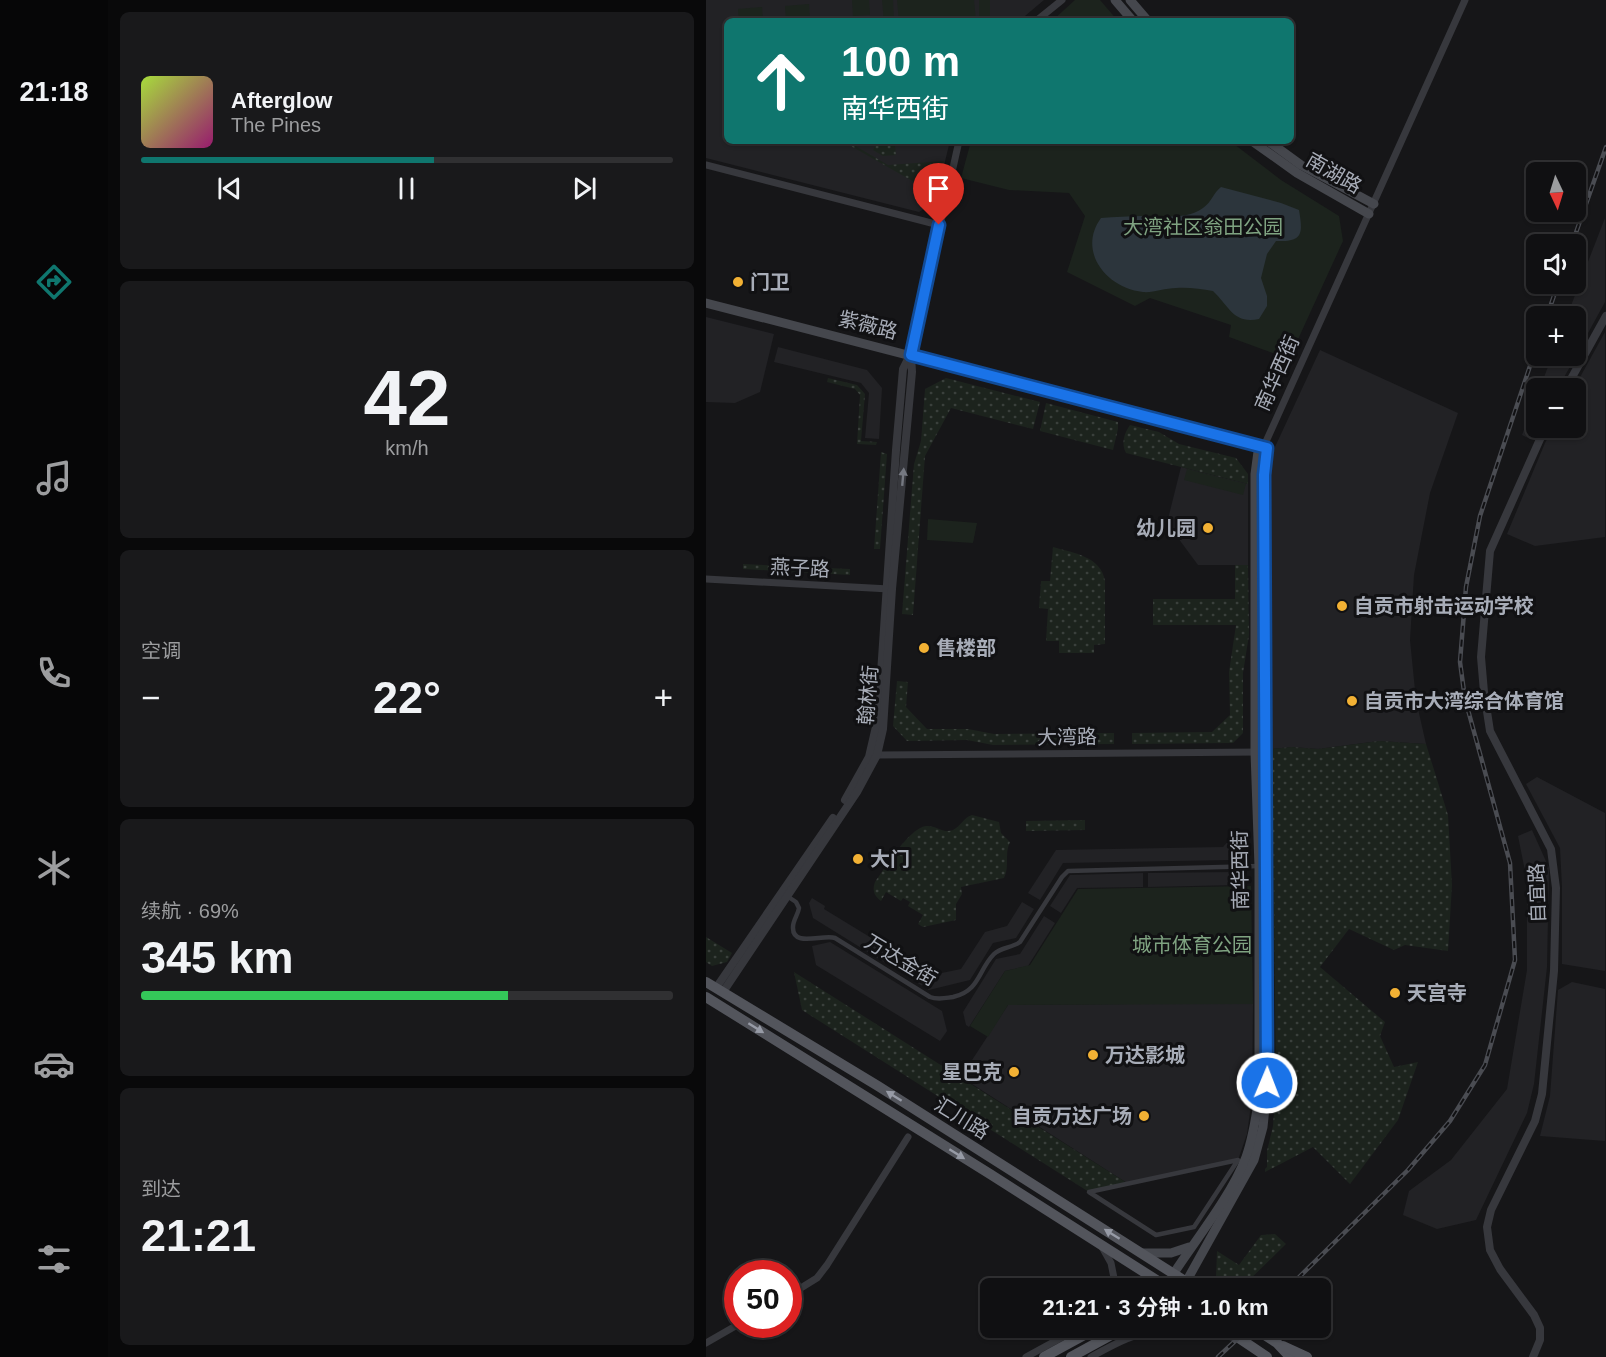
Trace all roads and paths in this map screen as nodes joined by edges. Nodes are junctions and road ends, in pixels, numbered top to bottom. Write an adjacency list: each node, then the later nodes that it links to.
1 (1062, 0): 5 (street)
2 (1115, 0): 6 (main road)
3 (1130, 0): 7 (main road)
4 (1465, 0): 12 (street, 南华西街)
5 (1040, 18)
6 (1130, 18)
7 (1145, 18)
8 (957, 144): 14 (street, 翰林街)
9 (1256, 144): 13 (main road, 南湖路)
10 (1272, 144): 12 (main road, 南湖路)
11 (706, 165): 14 (street)
12 (1374, 204): 13 (street, 南华西街)
13 (1369, 214): 20 (street, 南华西街)
14 (939, 225): 17 (street, 翰林街)
15 (706, 303): 17 (main road, 紫薇路)
16 (1606, 316): 18 (street)
17 (911, 355): 20 (main road, 紫薇路); 22 (street, 翰林街)
18 (1572, 378)
19 (1539, 438): 59 (street, 自宜路)
20 (1262, 445): 23 (main road, 南华西街)
21 (706, 579): 22 (street, 燕子路)
22 (889, 589): 24 (street, 翰林街)
23 (1260, 752): 24 (street, 大湾路); 25 (main road, 南华西街)
24 (874, 754): 26 (street, 翰林街); 27 (street, 翰林街)
25 (1262, 866): 26 (street, 万达金街); 32 (main road, 南华西街); 39 (main road, 南华西街)
26 (787, 896): 27 (street, 翰林街)
27 (715, 987): 33 (main road, 汇川路, one-way to 27)
28 (706, 997): 31 (main road, 汇川路, one-way to 31)
29 (908, 1137): 40 (street)
30 (1089, 1192): 30 (street)
31 (1101, 1245): 35 (street); 36 (main road, 汇川路)
32 (1191, 1246): 33 (main road); 34 (main road, 南华西街)
33 (1143, 1253): 34 (main road, 汇川路)
34 (1174, 1273): 37 (main road); 38 (main road, 汇川路)
35 (1114, 1278)
36 (1150, 1278)
37 (1170, 1278)
38 (1178, 1278)
39 (1188, 1278)
40 (802, 1287)
41 (724, 1333): 50 (street)
42 (1061, 1338): 52 (street)
43 (1079, 1338): 53 (main road)
44 (1106, 1338): 54 (main road)
45 (1124, 1338): 55 (street)
46 (1233, 1338): 49 (street)
47 (1238, 1338): 49 (main road)
48 (1269, 1338): 51 (main road)
49 (1244, 1342): 56 (main road)
50 (706, 1343)
51 (1276, 1343): 57 (main road); 58 (main road)
52 (1026, 1357)
53 (1044, 1357)
54 (1071, 1357)
55 (1091, 1357)
56 (1267, 1357)
57 (1290, 1357)
58 (1307, 1357)
59 (1533, 1357)

